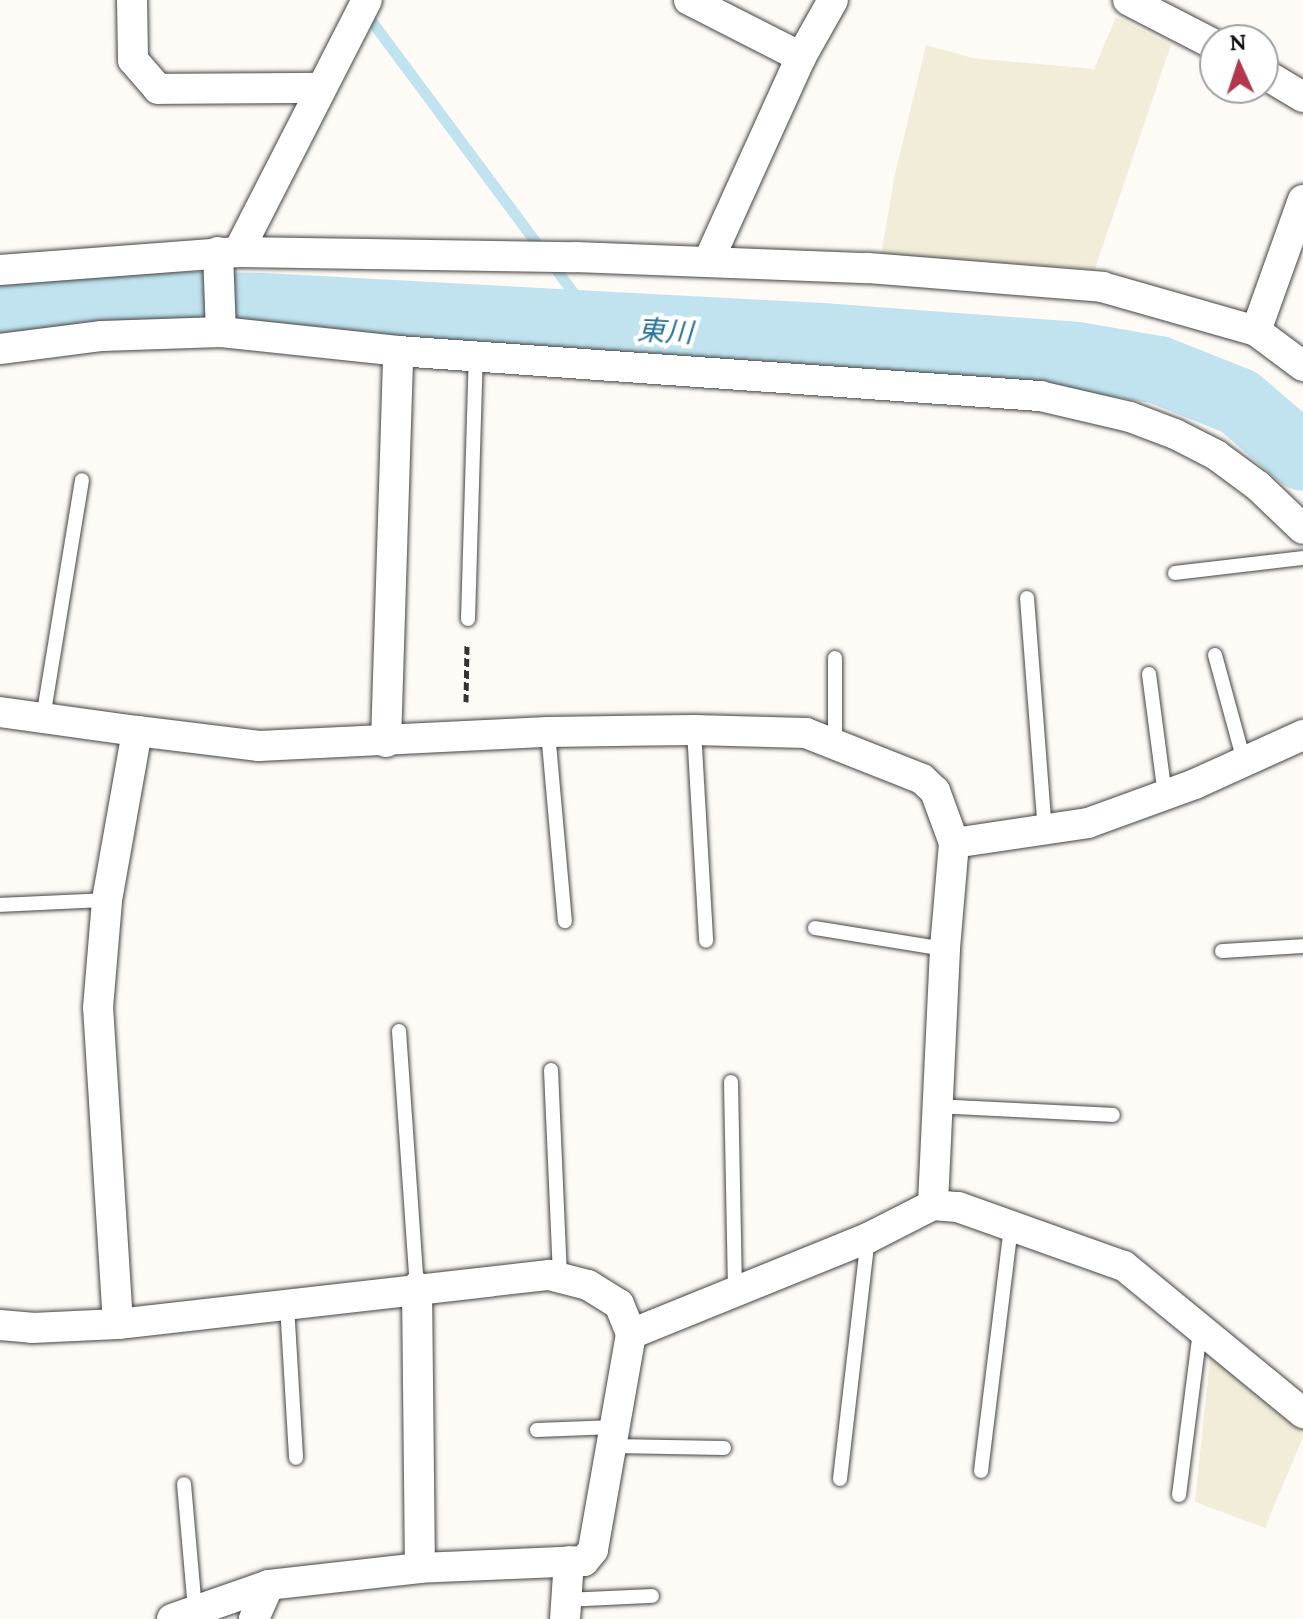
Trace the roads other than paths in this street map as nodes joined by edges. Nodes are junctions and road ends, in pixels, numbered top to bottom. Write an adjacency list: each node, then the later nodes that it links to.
1 (132, 0): 9 (street)
2 (367, 0): 9 (street)
3 (689, 0): 7 (street)
4 (833, 0): 7 (street)
5 (1128, 0): 6 (street)
6 (1199, 37)
7 (801, 57): 13 (street)
8 (1279, 83): 10 (street)
9 (319, 88): 12 (street)
10 (1303, 97)
11 (1303, 200): 16 (street)
12 (225, 257): 13 (street); 14 (street); 15 (street)
13 (708, 262): 16 (street)
14 (0, 270)
15 (220, 326): 17 (street); 18 (street)
16 (1256, 331): 20 (street)
17 (0, 349)
18 (398, 351): 19 (street); 36 (street)
19 (476, 356): 22 (street); 26 (lane)
20 (1303, 366)
21 (82, 480): 31 (lane)
22 (1303, 529)
23 (1303, 558): 24 (lane)
24 (1175, 573)
25 (1027, 598): 40 (lane)
26 (468, 619)
27 (1215, 655): 38 (lane)
28 (835, 658): 37 (lane)
29 (1149, 674): 39 (lane)
30 (0, 712): 31 (street)
31 (43, 718): 33 (street)
32 (694, 730): 34 (street); 37 (street); 46 (lane)
33 (137, 731): 36 (street); 42 (street)
34 (548, 732): 36 (street); 44 (lane)
35 (1303, 735): 38 (street)
36 (386, 742)
37 (835, 747): 41 (street)
38 (1244, 761): 39 (street)
39 (1165, 795): 40 (street)
40 (1045, 830): 41 (street)
41 (954, 843): 48 (street)
42 (107, 900): 43 (lane); 62 (street)
43 (0, 905)
44 (565, 921)
45 (815, 928): 48 (lane)
46 (706, 941)
47 (1303, 946): 49 (lane)
48 (945, 949): 53 (street)
49 (1222, 951)
50 (399, 1031): 59 (lane)
51 (551, 1070): 58 (lane)
52 (731, 1082): 60 (lane)
53 (937, 1106): 54 (lane); 55 (street)
54 (1113, 1115)
55 (933, 1205): 56 (street); 57 (street)
56 (1011, 1226): 64 (street); 71 (lane)
57 (868, 1238): 60 (street); 72 (lane)
58 (560, 1278): 59 (street); 65 (street)
59 (417, 1287): 61 (street); 76 (street)
60 (735, 1291): 65 (street)
61 (287, 1305): 62 (street); 70 (lane)
62 (118, 1324): 63 (street)
63 (0, 1325)
64 (1200, 1325): 66 (street); 74 (lane)
65 (631, 1334): 68 (street)
66 (1303, 1413)
67 (537, 1430): 68 (lane)
68 (613, 1436): 69 (lane); 75 (street)
69 (724, 1448)
70 (296, 1458)
71 (981, 1471)
72 (840, 1479)
73 (184, 1484): 80 (lane)
74 (1179, 1495)
75 (569, 1561): 76 (street); 79 (street)
76 (420, 1568): 77 (street)
77 (269, 1585): 80 (street); 81 (street)
78 (652, 1596): 79 (lane)
79 (566, 1609)
80 (183, 1614)
81 (254, 1619)

